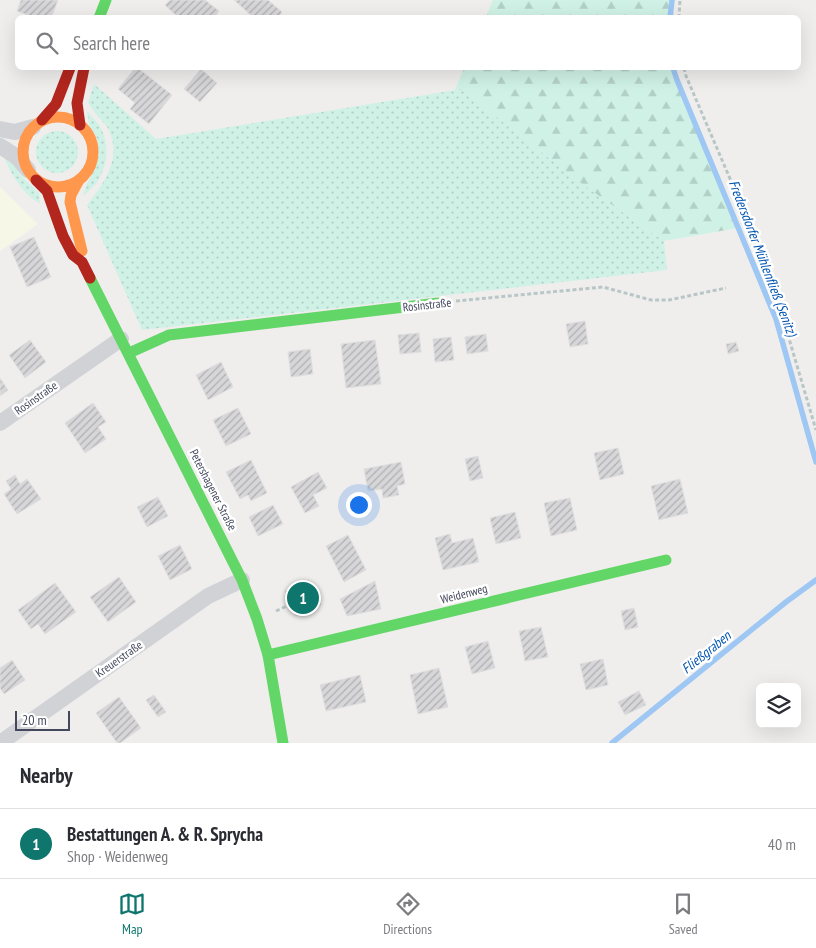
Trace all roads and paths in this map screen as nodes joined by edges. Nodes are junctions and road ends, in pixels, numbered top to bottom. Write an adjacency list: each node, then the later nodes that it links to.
1 (106, 0): 3 (street)
2 (680, 0): 4 (path)
3 (100, 15)
4 (679, 15)
5 (69, 70): 8 (street, Petershagener Straße)
6 (83, 70): 9 (street, Petershagener Straße)
7 (684, 70): 19 (path)
8 (38, 124): 9 (street); 10 (street); 12 (street, Petershagener Straße)
9 (80, 125): 13 (street, Petershagener Straße)
10 (0, 129)
11 (0, 146): 12 (street)
12 (32, 175): 13 (street); 14 (street, Petershagener Straße)
13 (79, 180): 14 (street, Petershagener Straße)
14 (82, 262): 17 (street, Petershagener Straße)
15 (726, 288): 16 (path, Rosinstraße)
16 (438, 303): 17 (street, Rosinstraße)
17 (125, 346): 18 (street, Rosinstraße); 21 (street, Petershagener Straße)
18 (0, 423)
19 (816, 430)
20 (666, 560): 24 (street, Weidenweg)
21 (242, 580): 24 (street, Petershagener Straße); 25 (street, Kreuerstraße)
22 (291, 604): 23 (path)
23 (275, 612)
24 (268, 655): 26 (street, Petershagener Straße)
25 (0, 743)
26 (283, 743)

